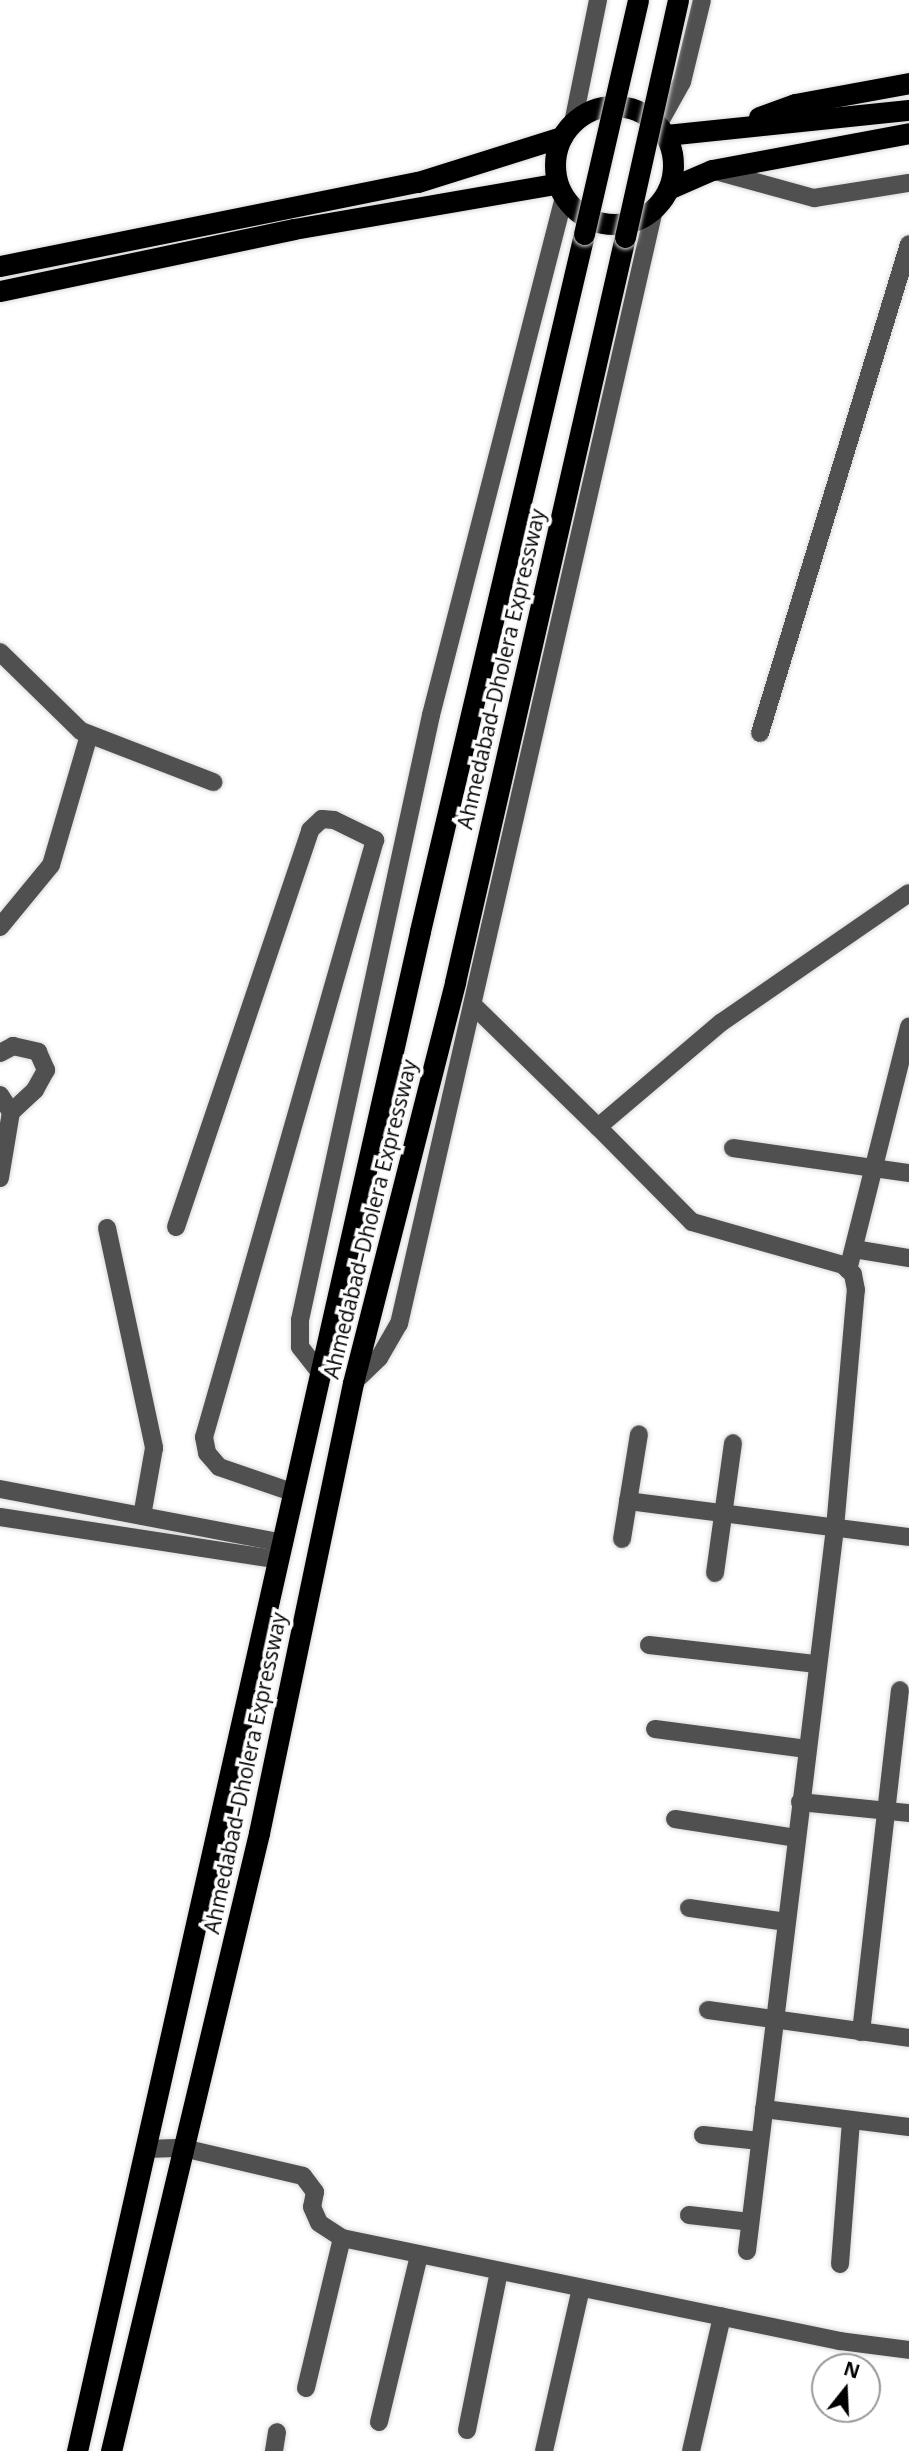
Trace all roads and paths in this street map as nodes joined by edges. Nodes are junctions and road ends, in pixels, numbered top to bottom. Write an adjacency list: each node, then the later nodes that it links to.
1 (598, 0): 7 (street)
2 (638, 0): 44 (highway, Ahmedabad–Dholera Expressway, bridge)
3 (678, 0): 45 (highway, Ahmedabad–Dholera Expressway, bridge)
4 (702, 0): 8 (street)
5 (909, 83): 9 (highway)
6 (909, 110): 9 (highway)
7 (568, 130): 8 (highway); 14 (highway); 17 (highway)
8 (662, 130): 9 (highway); 13 (highway)
9 (720, 130)
10 (909, 133): 11 (highway)
11 (712, 170): 12 (street); 13 (highway)
12 (909, 183)
13 (668, 189): 15 (highway)
14 (559, 192): 15 (highway); 19 (highway); 25 (street)
15 (654, 210): 28 (street)
16 (909, 244): 18 (street)
17 (0, 266)
18 (906, 268): 21 (street)
19 (0, 291)
20 (0, 652): 22 (street)
21 (760, 733)
22 (89, 735): 23 (street); 27 (street)
23 (213, 782)
24 (375, 840): 25 (street); 39 (street); 49 (street)
25 (403, 849): 44 (street)
26 (909, 893): 34 (street)
27 (0, 927)
28 (473, 1005): 34 (street); 45 (street)
29 (909, 1027): 31 (street)
30 (0, 1053): 33 (street)
31 (902, 1086): 36 (street)
32 (0, 1094): 33 (street)
33 (11, 1112): 38 (street)
34 (598, 1127): 43 (street)
35 (733, 1148): 36 (street)
36 (874, 1168): 37 (street); 41 (street)
37 (909, 1173)
38 (0, 1178)
39 (176, 1227)
40 (107, 1228): 52 (street)
41 (853, 1249): 42 (street); 43 (street)
42 (909, 1258)
43 (848, 1269): 54 (street)
44 (322, 1375): 49 (highway, Ahmedabad–Dholera Expressway)
45 (353, 1383): 81 (highway, Ahmedabad–Dholera Expressway)
46 (639, 1434): 50 (street)
47 (733, 1443): 51 (street)
48 (0, 1489): 52 (street)
49 (295, 1493): 57 (highway, Ahmedabad–Dholera Expressway)
50 (628, 1501): 51 (street); 56 (street)
51 (724, 1513): 54 (street); 58 (street)
52 (142, 1516): 57 (street)
53 (0, 1517): 57 (street)
54 (835, 1528): 55 (street); 60 (street)
55 (909, 1538)
56 (622, 1539)
57 (282, 1552): 80 (highway, Ahmedabad–Dholera Expressway)
58 (715, 1573)
59 (649, 1645): 60 (street)
60 (817, 1664): 63 (street)
61 (900, 1690): 65 (street)
62 (654, 1729): 63 (street)
63 (807, 1749): 64 (street)
64 (800, 1802): 65 (street); 68 (street)
65 (884, 1811): 66 (street); 73 (street)
66 (909, 1813)
67 (674, 1819): 68 (street)
68 (796, 1838): 70 (street)
69 (689, 1908): 70 (street)
70 (786, 1922): 72 (street)
71 (708, 2010): 72 (street)
72 (775, 2020): 73 (street); 75 (street)
73 (862, 2032): 74 (street)
74 (909, 2038)
75 (764, 2109): 76 (street); 79 (street)
76 (851, 2120): 77 (street); 87 (street)
77 (909, 2127)
78 (703, 2135): 79 (street)
79 (760, 2141): 83 (street)
80 (147, 2148): 81 (street); 96 (highway, Ahmedabad–Dholera Expressway)
81 (183, 2148): 84 (street); 97 (highway, Ahmedabad–Dholera Expressway)
82 (689, 2215): 83 (street)
83 (750, 2222): 85 (street)
84 (342, 2238): 86 (street); 92 (street)
85 (747, 2251)
86 (419, 2255): 88 (street); 93 (street)
87 (840, 2264)
88 (499, 2272): 89 (street); 94 (street)
89 (581, 2288): 90 (street); 99 (street)
90 (722, 2317): 91 (street); 100 (street)
91 (909, 2350)
92 (306, 2388)
93 (379, 2422)
94 (467, 2430)
95 (277, 2432): 98 (street)
96 (77, 2451)
97 (111, 2451)
98 (274, 2451)
99 (544, 2451)
100 (691, 2451)

